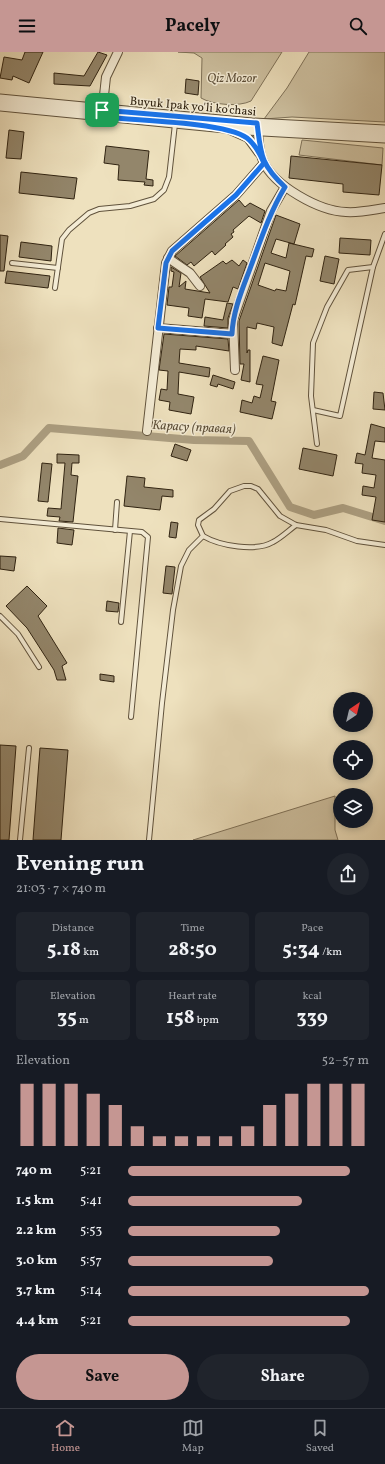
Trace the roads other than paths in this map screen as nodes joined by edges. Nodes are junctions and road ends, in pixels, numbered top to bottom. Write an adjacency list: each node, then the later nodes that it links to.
1 (118, 52): 4 (street)
2 (0, 99): 4 (street, Buyuk Ipak yo'li ko'chasi)
3 (0, 106): 4 (street, Buyuk Ipak yo'li ko'chasi)
4 (102, 114): 5 (street, Buyuk Ipak yo'li ko'chasi); 6 (street, Buyuk Ipak yo'li ko'chasi)
5 (175, 124): 7 (street, Buyuk Ipak yo'li ko'chasi); 17 (lane)
6 (258, 127): 7 (street, Buyuk Ipak yo'li ko'chasi); 8 (street, Buyuk Ipak yo'li ko'chasi); 9 (street, Buyuk Ipak yo'li ko'chasi); 10 (street)
7 (222, 128): 10 (street, Buyuk Ipak yo'li ko'chasi)
8 (385, 130)
9 (385, 138)
10 (262, 159): 11 (street, Buyuk Ipak yo'li ko'chasi); 14 (street)
11 (285, 187): 12 (street, Buyuk Ipak yo'li ko'chasi); 21 (street)
12 (385, 208)
13 (385, 234): 16 (lane)
14 (168, 258): 18 (street); 20 (street)
15 (12, 263): 17 (lane)
16 (374, 267): 23 (lane); 23 (lane)
17 (58, 268): 19 (lane)
18 (200, 286)
19 (55, 288)
20 (158, 328): 21 (street); 24 (street)
21 (232, 334): 22 (street)
22 (235, 370)
23 (313, 410): 25 (lane)
24 (147, 431)
25 (317, 444)
26 (117, 502): 29 (lane)
27 (0, 519): 29 (lane)
28 (296, 525): 31 (lane); 31 (lane); 32 (lane)
29 (115, 530): 30 (lane)
30 (130, 531): 34 (lane); 36 (lane)
31 (203, 536): 39 (lane)
32 (385, 544)
33 (0, 616): 35 (lane)
34 (121, 622)
35 (39, 667)
36 (132, 717)
37 (29, 748): 38 (lane)
38 (20, 840)
39 (150, 840)

